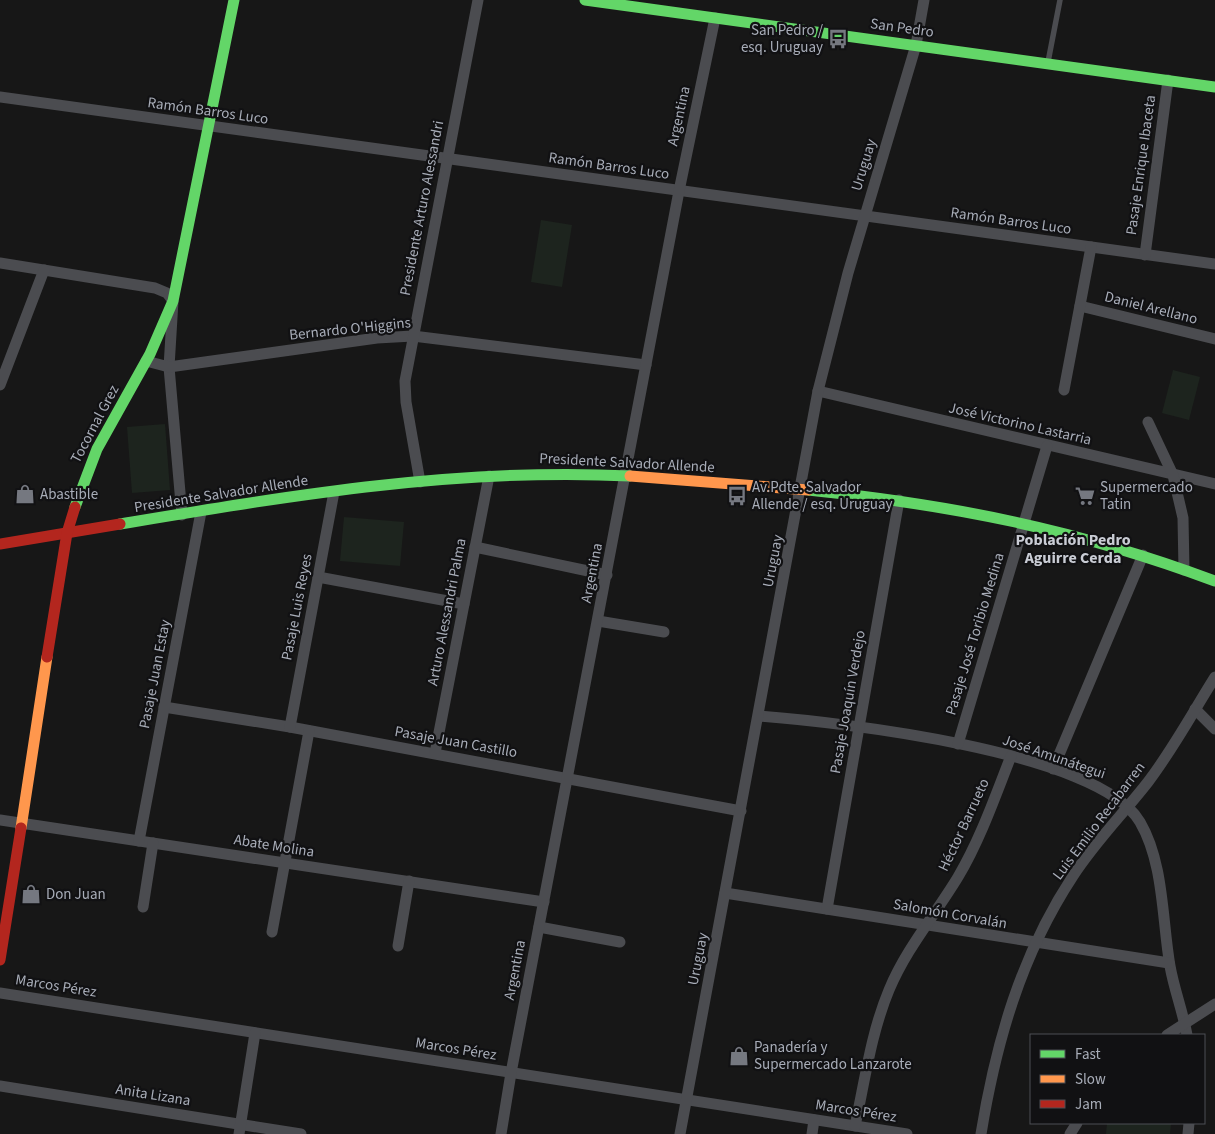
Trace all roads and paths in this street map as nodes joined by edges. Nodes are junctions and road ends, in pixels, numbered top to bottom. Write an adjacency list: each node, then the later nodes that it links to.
1 (234, 0): 12 (street, Tocornal Grez)
2 (478, 0): 13 (street, Presidente Arturo Alessandri)
3 (585, 0): 6 (street, San Pedro)
4 (924, 0): 7 (street, Uruguay)
5 (1060, 0): 8 (lane)
6 (715, 18): 7 (street, San Pedro); 14 (street, Argentina)
7 (916, 45): 8 (street, San Pedro); 15 (street, Uruguay)
8 (1047, 64): 9 (street, San Pedro)
9 (1168, 80): 10 (street, San Pedro); 17 (street, Pasaje Enrique Ibaceta)
10 (1215, 87)
11 (0, 97): 12 (street, Ramón Barros Luco)
12 (209, 126): 13 (street, Ramón Barros Luco); 21 (street, Tocornal Grez)
13 (446, 159): 14 (street, Ramón Barros Luco); 23 (street, Presidente Arturo Alessandri)
14 (679, 191): 15 (street, Ramón Barros Luco); 26 (street, Argentina)
15 (865, 216): 16 (street, Ramón Barros Luco); 30 (street, Uruguay)
16 (1091, 247): 17 (street, Ramón Barros Luco); 22 (street)
17 (1145, 255): 19 (street, Ramón Barros Luco)
18 (0, 263): 20 (street)
19 (1215, 264)
20 (44, 270): 21 (street); 28 (street)
21 (173, 301): 25 (street, Tocornal Grez); 27 (street)
22 (1080, 306): 24 (street, Daniel Arellano); 29 (street)
23 (413, 336): 26 (street, Bernardo O'Higgins); 27 (street, Bernardo O'Higgins); 36 (street, Presidente Arturo Alessandri)
24 (1215, 339)
25 (146, 361): 27 (street, Bernardo O'Higgins); 44 (street, Tocornal Grez)
26 (646, 365): 33 (street, Argentina)
27 (170, 367): 42 (street)
28 (0, 385)
29 (1064, 390)
30 (818, 391): 32 (street, José Victorino Lastarria); 38 (street, Uruguay)
31 (1148, 422): 34 (street)
32 (1047, 446): 34 (street, José Victorino Lastarria); 43 (street, Pasaje José Toribio Medina)
33 (625, 475): 35 (street, Presidente Salvador Allende); 38 (street, Presidente Salvador Allende); 49 (street, Argentina)
34 (1173, 475): 37 (street, José Victorino Lastarria); 48 (street)
35 (489, 476): 36 (street, Presidente Salvador Allende); 46 (street, Arturo Alessandri Palma)
36 (420, 482): 39 (street, Presidente Salvador Allende)
37 (1215, 484)
38 (801, 489): 40 (street, Presidente Salvador Allende); 58 (street, Uruguay)
39 (334, 492): 41 (street, Presidente Salvador Allende); 50 (street, Pasaje Luis Reyes)
40 (899, 500): 43 (street, Presidente Salvador Allende); 59 (street, Pasaje Joaquín Verdejo)
41 (201, 512): 42 (street, Presidente Salvador Allende); 56 (street, Pasaje Juan Estay)
42 (182, 515): 44 (street, Presidente Salvador Allende)
43 (1025, 521): 47 (street, Presidente Salvador Allende); 63 (street, Pasaje José Toribio Medina)
44 (68, 533): 45 (street, Presidente Salvador Allende); 71 (street, Tocornal Grez)
45 (0, 544)
46 (475, 548): 49 (street); 52 (street, Arturo Alessandri Palma)
47 (1142, 555): 48 (street, Presidente Salvador Allende); 66 (street)
48 (1184, 570): 51 (street, Presidente Salvador Allende)
49 (606, 575): 53 (street, Argentina)
50 (318, 578): 52 (street); 60 (street, Pasaje Luis Reyes)
51 (1215, 581)
52 (464, 604): 64 (street, Arturo Alessandri Palma)
53 (598, 621): 54 (street); 67 (street, Argentina)
54 (664, 632)
55 (1215, 677): 57 (street, Luis Emilio Recabarren)
56 (164, 707): 60 (street, Pasaje Juan Castillo); 72 (street, Pasaje Juan Estay)
57 (1195, 709): 61 (street); 68 (street, Luis Emilio Recabarren)
58 (759, 716): 59 (street, José Amunátegui); 69 (street, Uruguay)
59 (859, 726): 63 (street, José Amunátegui); 79 (street, Pasaje Joaquín Verdejo)
60 (290, 727): 62 (street, Pasaje Juan Castillo)
61 (1215, 729)
62 (309, 731): 64 (street, Pasaje Juan Castillo); 74 (street)
63 (958, 744): 65 (street, José Amunátegui)
64 (435, 753): 67 (street, Pasaje Juan Castillo)
65 (1011, 756): 66 (street, José Amunátegui); 80 (street, Héctor Barrueto)
66 (1053, 770): 68 (street, José Amunátegui)
67 (568, 778): 69 (street, Pasaje Juan Castillo); 77 (street, Argentina)
68 (1128, 806): 84 (street, Luis Emilio Recabarren); 87 (street, José Amunátegui)
69 (741, 811): 76 (street, Uruguay)
70 (0, 820): 71 (street, Abate Molina)
71 (22, 823): 72 (street, Abate Molina); 86 (street, Tocornal Grez)
72 (139, 841): 73 (street, Abate Molina)
73 (153, 843): 74 (street, Abate Molina); 78 (street)
74 (284, 863): 75 (street, Abate Molina); 82 (street)
75 (409, 881): 77 (street, Abate Molina); 85 (street)
76 (725, 893): 79 (street, Salomón Corvalán); 96 (street, Uruguay)
77 (544, 902): 81 (street, Argentina)
78 (143, 907)
79 (827, 909): 80 (street, Salomón Corvalán)
80 (927, 924): 84 (street, Salomón Corvalán); 98 (street, Héctor Barrueto)
81 (539, 927): 83 (street); 94 (street, Argentina)
82 (272, 932)
83 (620, 942)
84 (1036, 944): 87 (street, Salomón Corvalán); 105 (street, Luis Emilio Recabarren)
85 (398, 946)
86 (0, 960)
87 (1169, 963): 90 (street, José Amunátegui)
88 (0, 993): 91 (street, Marcos Pérez)
89 (1215, 1004): 90 (street)
90 (1185, 1023): 92 (street); 93 (street, José Amunátegui)
91 (255, 1033): 94 (street, Marcos Pérez); 99 (street)
92 (1168, 1034)
93 (1187, 1034)
94 (511, 1073): 96 (street, Marcos Pérez); 101 (street, Argentina)
95 (0, 1086): 99 (street, Anita Lizana)
96 (686, 1100): 97 (street, Marcos Pérez); 102 (street, Uruguay)
97 (814, 1120): 98 (street, Marcos Pérez); 103 (street)
98 (856, 1126): 104 (street, Marcos Pérez)
99 (240, 1129): 100 (street, Anita Lizana)
100 (301, 1134)
101 (501, 1134)
102 (680, 1134)
103 (812, 1134)
104 (907, 1134)
105 (981, 1134)

